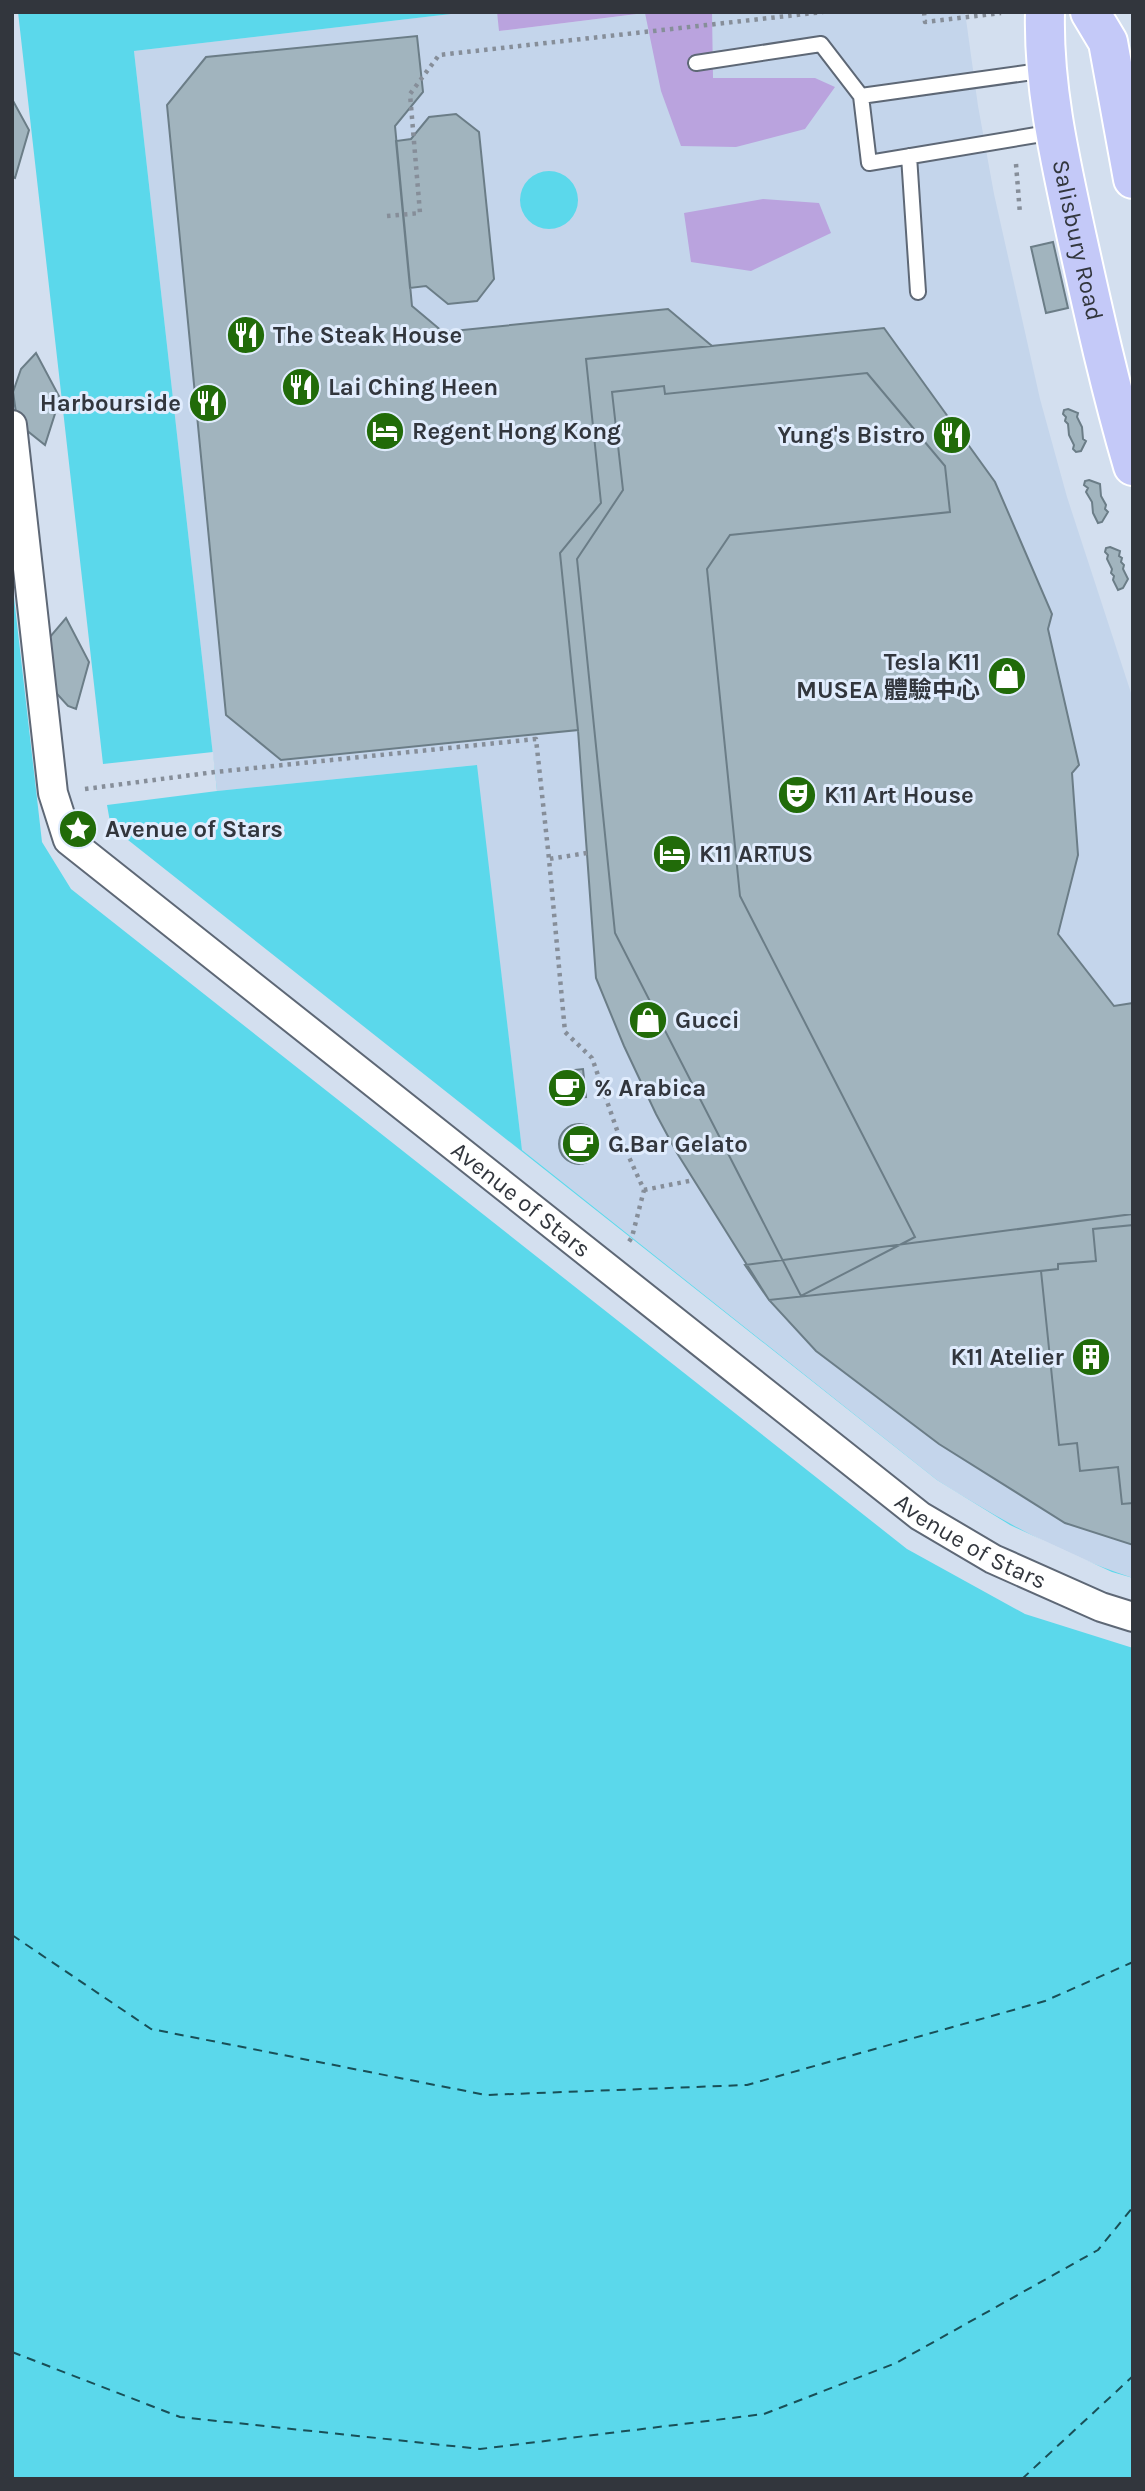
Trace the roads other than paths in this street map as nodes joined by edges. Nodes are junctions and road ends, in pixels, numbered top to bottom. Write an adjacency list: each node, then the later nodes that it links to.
1 (1045, 12): 4 (main road, Salisbury Road)
2 (1090, 12): 8 (main road)
3 (696, 63): 5 (lane)
4 (1048, 70): 5 (lane); 6 (main road, Salisbury Road)
5 (861, 96): 7 (lane)
6 (1055, 132): 7 (lane); 11 (main road, Salisbury Road)
7 (909, 156): 9 (lane)
8 (1133, 179)
9 (918, 292)
10 (12, 425): 12 (street, Avenue of Stars)
11 (1133, 466)
12 (1133, 1617)

